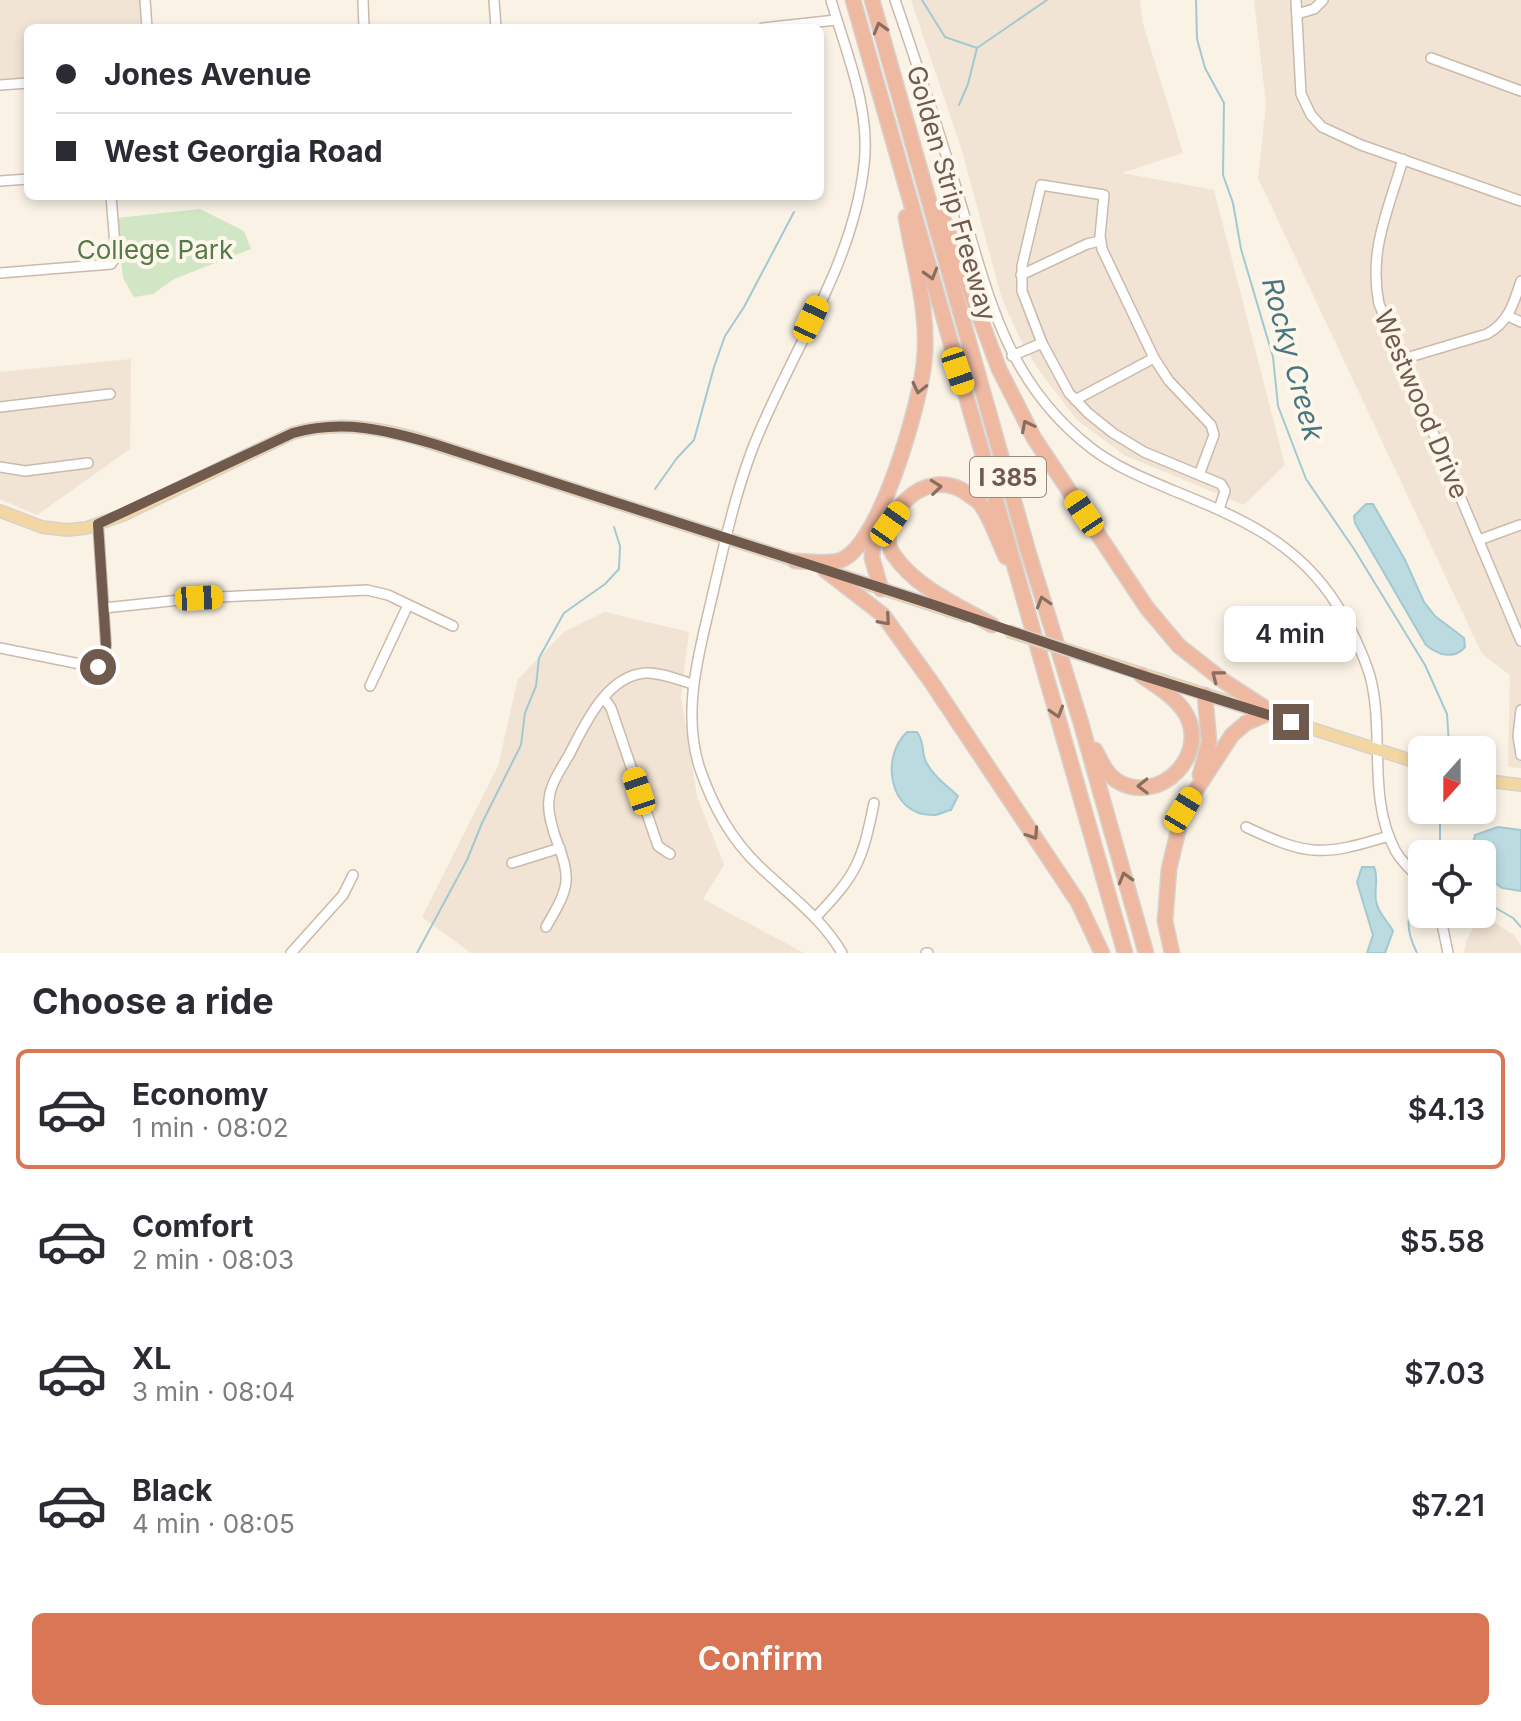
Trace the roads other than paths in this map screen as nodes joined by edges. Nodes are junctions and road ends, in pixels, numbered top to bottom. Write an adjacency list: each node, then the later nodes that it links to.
1 (145, 0): 12 (street)
2 (363, 0): 13 (street)
3 (494, 0): 14 (street)
4 (831, 0): 11 (street)
5 (853, 0): 21 (highway, Golden Strip Freeway / I 385)
6 (872, 0): 20 (highway, Golden Strip Freeway / I 385, one-way to 6)
7 (895, 0): 34 (street)
8 (1296, 0): 10 (street)
9 (1323, 0): 10 (street)
10 (1297, 14): 22 (street)
11 (836, 20): 15 (street); 48 (street)
12 (147, 24)
13 (364, 24)
14 (496, 24)
15 (800, 24)
16 (1431, 58): 19 (street)
17 (24, 83): 18 (street)
18 (0, 85)
19 (1521, 91)
20 (911, 135): 66 (highway, one-way to 20); 67 (highway, Golden Strip Freeway / I 385, one-way to 20)
21 (894, 145): 45 (highway, one-way to 45); 53 (highway, Golden Strip Freeway / I 385, one-way to 53)
22 (1403, 159): 26 (street); 36 (street, Westwood Drive)
23 (24, 179): 24 (street)
24 (0, 181)
25 (111, 200): 28 (street)
26 (1521, 201)
27 (1100, 241): 29 (street); 29 (street); 35 (street)
28 (0, 273)
29 (1021, 275): 33 (street)
30 (1521, 281): 31 (street)
31 (1508, 316): 32 (street); 36 (street)
32 (1521, 322)
33 (1042, 343): 34 (street); 38 (street)
34 (1012, 356): 43 (street)
35 (1154, 358): 38 (street); 42 (street)
36 (1403, 359): 49 (street, Westwood Drive)
37 (110, 394): 39 (street)
38 (1075, 400): 42 (street)
39 (0, 407)
40 (88, 463): 41 (street)
41 (0, 467)
42 (1199, 475): 43 (street)
43 (1219, 509): 68 (street)
44 (0, 511): 46 (main road)
45 (875, 521): 50 (highway); 52 (highway)
46 (98, 524): 48 (main road); 55 (street)
47 (1520, 525): 49 (street)
48 (726, 539): 50 (main road); 61 (street)
49 (1479, 540): 58 (street, Westwood Drive)
50 (795, 561): 51 (main road)
51 (825, 570): 52 (main road); 87 (highway, one-way to 87)
52 (881, 589): 56 (main road)
53 (1023, 595): 56 (highway, one-way to 53); 88 (highway, Golden Strip Freeway / I 385, one-way to 88)
54 (408, 605): 55 (street); 57 (street); 62 (street)
55 (104, 608): 59 (street)
56 (992, 625): 60 (main road, bridge)
57 (453, 626)
58 (1521, 641)
59 (0, 648)
60 (1141, 675): 63 (main road); 67 (highway, one-way to 67)
61 (693, 684): 64 (street); 82 (street)
62 (370, 686)
63 (1205, 695): 66 (main road); 73 (highway)
64 (604, 698): 77 (street); 78 (street)
65 (1521, 710): 69 (street)
66 (1275, 716): 68 (main road); 73 (highway)
67 (1081, 723): 89 (highway, Golden Strip Freeway / I 385, one-way to 67)
68 (1376, 751): 70 (main road); 76 (street)
69 (1521, 755)
70 (1408, 760)
71 (1496, 782): 72 (main road)
72 (1521, 785)
73 (1197, 787): 90 (highway)
74 (874, 803): 82 (street)
75 (1246, 827): 76 (street)
76 (1389, 836): 80 (street)
77 (560, 848): 79 (street); 83 (street)
78 (670, 854)
79 (512, 863)
80 (1408, 866)
81 (353, 875): 85 (street)
82 (815, 918): 86 (street)
83 (546, 927)
84 (1443, 928): 91 (street)
85 (291, 953)
86 (842, 953)
87 (1102, 953)
88 (1125, 953)
89 (1146, 953)
90 (1172, 953)
91 (1448, 953)

